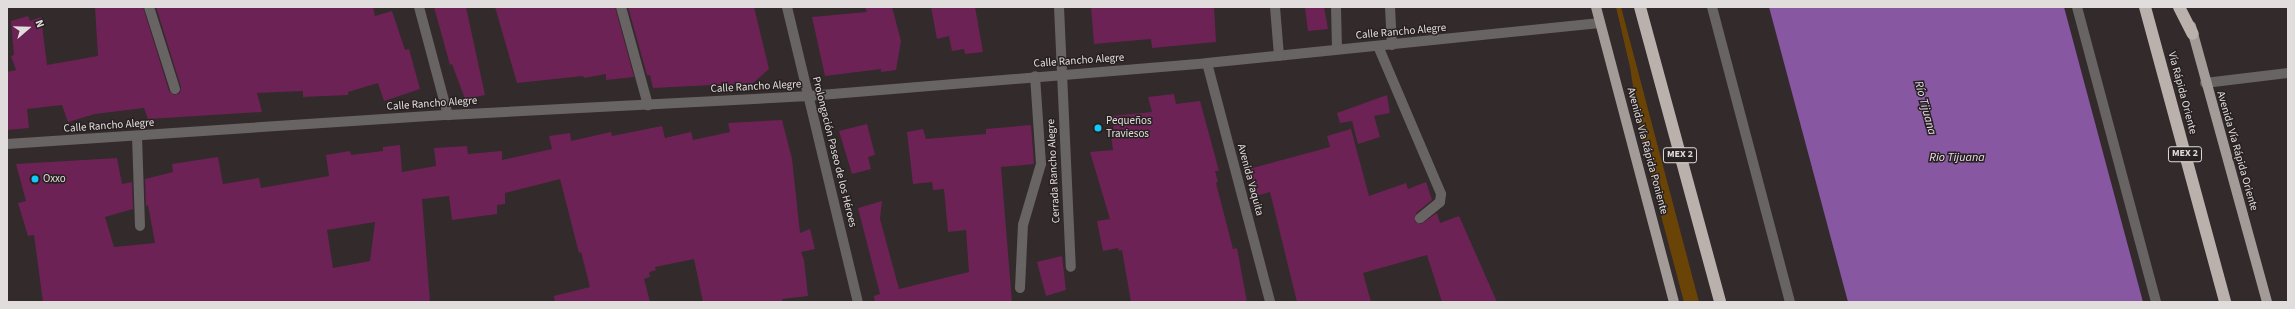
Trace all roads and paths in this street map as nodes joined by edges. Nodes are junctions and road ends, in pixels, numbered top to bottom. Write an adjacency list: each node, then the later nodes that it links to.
1 (149, 7): 27 (street)
2 (419, 7): 30 (street)
3 (621, 7): 29 (street)
4 (786, 7): 28 (street, Prolongación Paseo de los Héroes)
5 (1059, 7): 24 (street, Cerrada Rancho Alegre)
6 (1275, 7): 21 (street)
7 (1336, 7): 20 (street)
8 (1390, 7): 18 (street)
9 (1596, 7): 16 (main road, Avenida Vía Rápida Poniente)
10 (1640, 7): 40 (highway, MEX 2)
11 (1712, 7): 41 (street)
12 (2077, 7): 42 (street)
13 (2145, 7): 43 (highway, Vía Rápida Oriente / MEX 2)
14 (2178, 7): 17 (highway)
15 (2185, 7): 17 (main road, Avenida Vía Rápida Oriente)
16 (1600, 23): 18 (street, Calle Rancho Alegre); 39 (main road, Avenida Vía Rápida Poniente)
17 (2193, 34): 26 (main road, Avenida Vía Rápida Oriente)
18 (1392, 45): 19 (street, Calle Rancho Alegre)
19 (1378, 46): 20 (street, Calle Rancho Alegre); 33 (street)
20 (1337, 49): 21 (street, Calle Rancho Alegre)
21 (1279, 56): 22 (street, Calle Rancho Alegre)
22 (1207, 63): 24 (street, Calle Rancho Alegre); 38 (street, Avenida Vaquita)
23 (2288, 73): 26 (street)
24 (1061, 74): 25 (street, Calle Rancho Alegre); 35 (street, Cerrada Rancho Alegre)
25 (1035, 76): 28 (street, Calle Rancho Alegre); 36 (street)
26 (2205, 83): 44 (main road, Avenida Vía Rápida Oriente)
27 (175, 89)
28 (808, 96): 29 (street, Calle Rancho Alegre); 37 (street, Prolongación Paseo de los Héroes)
29 (648, 105): 30 (street, Calle Rancho Alegre)
30 (448, 115): 31 (street, Calle Rancho Alegre)
31 (137, 136): 32 (street, Calle Rancho Alegre); 34 (street)
32 (7, 144)
33 (1420, 218)
34 (140, 226)
35 (1071, 267)
36 (1020, 288)
37 (858, 302)
38 (1270, 302)
39 (1674, 302)
40 (1720, 302)
41 (1790, 302)
42 (2156, 302)
43 (2224, 302)
44 (2267, 302)

